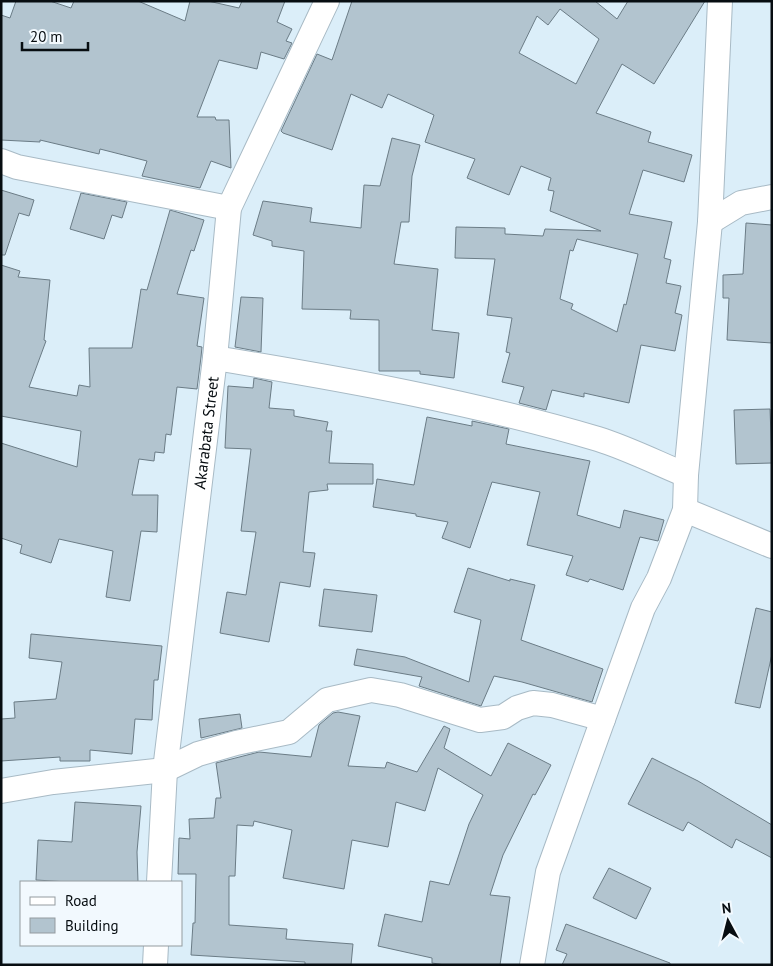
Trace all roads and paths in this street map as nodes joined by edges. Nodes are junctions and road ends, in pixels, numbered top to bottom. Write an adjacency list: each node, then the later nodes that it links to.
1 (326, 1): 5 (street, Akarabata Street)
2 (720, 1): 6 (street)
3 (1, 162): 5 (street)
4 (772, 196): 6 (street)
5 (229, 208): 7 (street, Akarabata Street)
6 (710, 222): 8 (street)
7 (215, 358): 8 (street); 12 (street, Akarabata Street)
8 (686, 474): 9 (street)
9 (685, 510): 10 (street); 11 (street)
10 (772, 546)
11 (603, 719): 12 (street); 17 (street)
12 (165, 770): 13 (street); 14 (street, Akarabata Street)
13 (1, 791)
14 (159, 881)
15 (156, 946): 16 (street)
16 (155, 965)
17 (532, 965)

